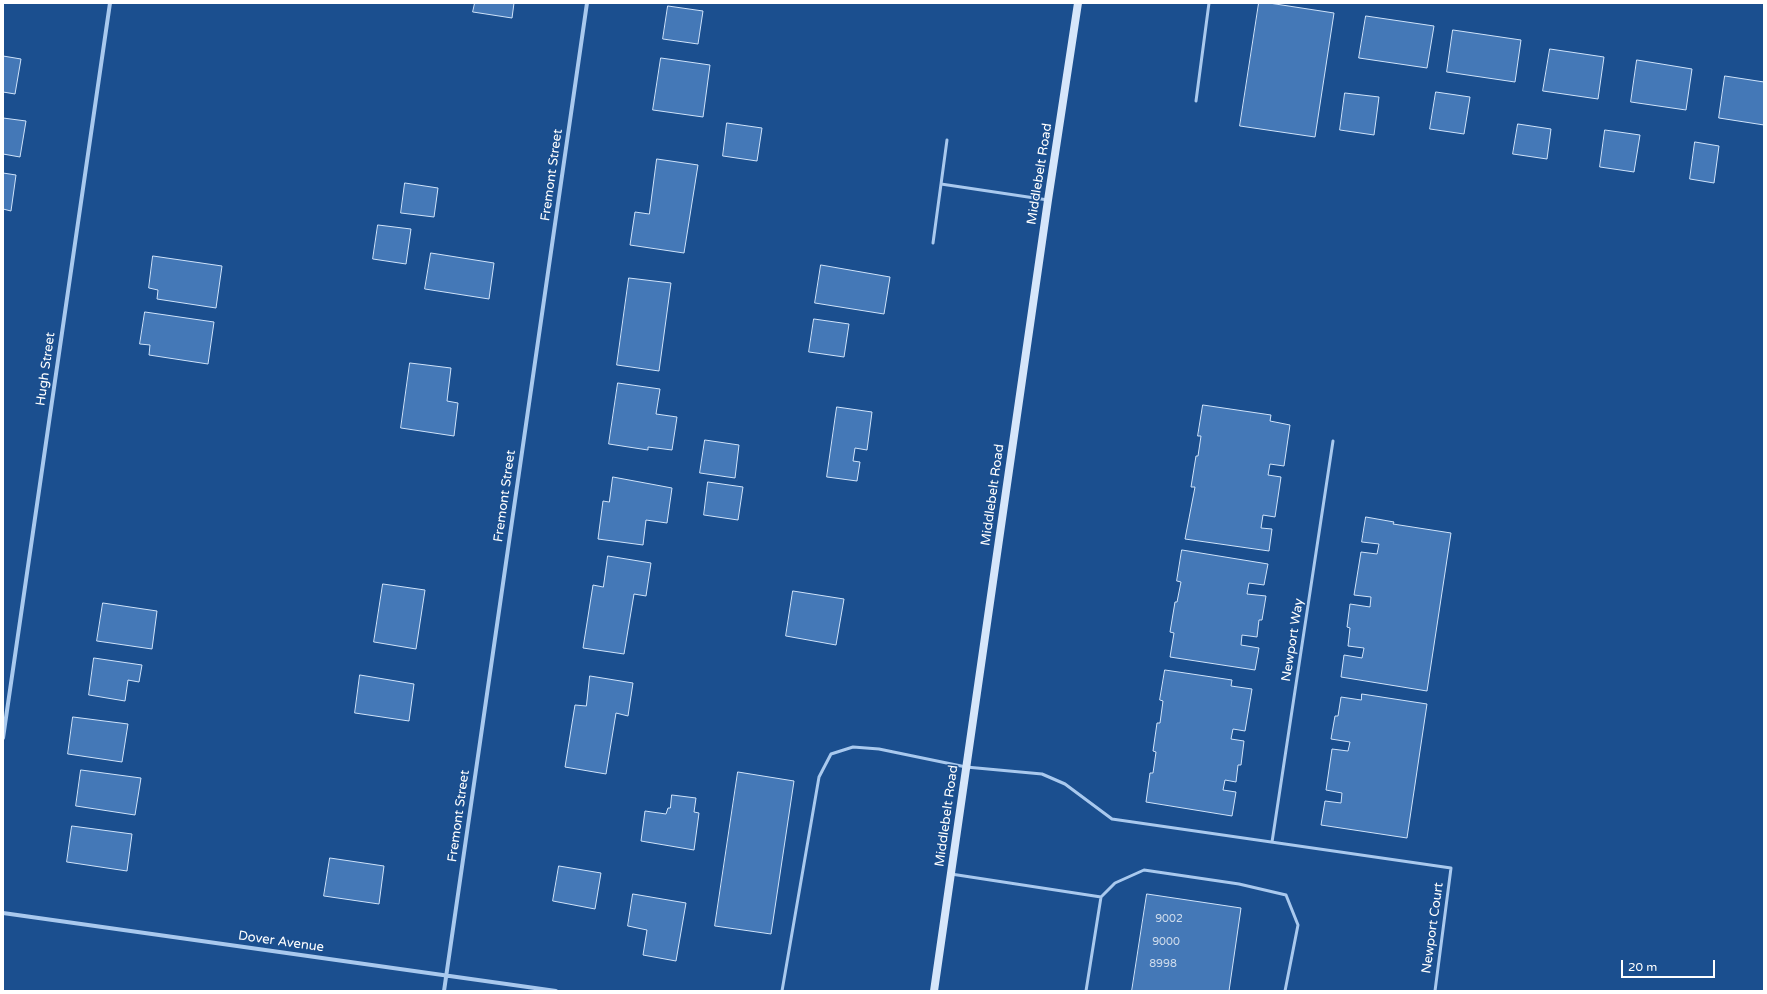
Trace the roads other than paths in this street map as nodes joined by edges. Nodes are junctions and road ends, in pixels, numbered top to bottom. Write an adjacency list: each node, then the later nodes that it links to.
1 (110, 3): 11 (street, Hugh Street)
2 (586, 3): 17 (street, Fremont Street)
3 (1078, 3): 8 (main road, Middlebelt Road)
4 (1209, 3): 5 (lane)
5 (1196, 101)
6 (948, 140): 7 (lane)
7 (941, 184): 8 (lane); 9 (lane)
8 (1048, 200): 12 (main road, Middlebelt Road)
9 (933, 243)
10 (1333, 441): 13 (lane, Newport Way)
11 (3, 738)
12 (966, 767): 13 (lane); 14 (main road, Middlebelt Road); 20 (lane)
13 (1272, 842): 24 (lane, Newport Court)
14 (951, 874): 15 (lane); 21 (main road, Middlebelt Road)
15 (1101, 897): 22 (lane); 23 (lane)
16 (3, 913): 17 (street, Dover Avenue)
17 (446, 975): 18 (street, Fremont Street); 19 (street, Dover Avenue)
18 (444, 991)
19 (556, 991)
20 (782, 991)
21 (934, 991)
22 (1086, 991)
23 (1285, 991)
24 (1434, 991)

